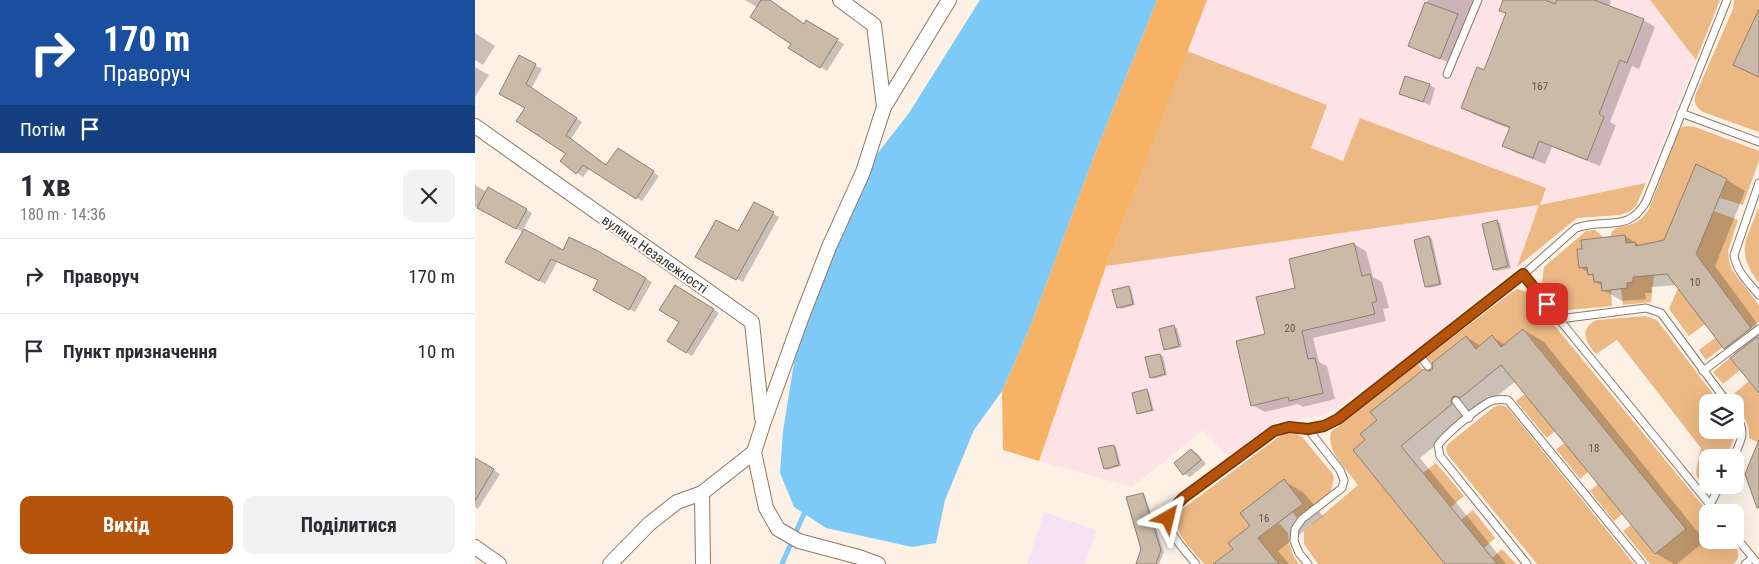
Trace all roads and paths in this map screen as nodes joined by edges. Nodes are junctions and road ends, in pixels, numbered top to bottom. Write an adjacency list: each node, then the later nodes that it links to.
1 (840, 0): 6 (street)
2 (949, 0): 6 (street)
3 (1478, 0): 5 (lane)
4 (1727, 0): 7 (lane)
5 (1447, 74)
6 (884, 107): 21 (street)
7 (1681, 114): 9 (lane); 11 (lane)
8 (475, 126): 21 (street, вулиця Незалежності)
9 (1759, 142)
10 (1759, 183): 12 (lane)
11 (1523, 274): 13 (lane); 15 (lane)
12 (1759, 295)
13 (1559, 319): 17 (lane); 25 (lane)
14 (1759, 329): 17 (lane)
15 (1420, 356): 16 (lane); 22 (lane)
16 (1428, 366)
17 (1703, 371): 18 (lane)
18 (1721, 394)
19 (1456, 402): 20 (lane)
20 (1469, 418): 35 (lane); 36 (lane)
21 (763, 424): 23 (street)
22 (1308, 429): 33 (lane); 34 (lane)
23 (755, 452): 24 (street); 32 (street)
24 (702, 493): 30 (street); 31 (street)
25 (1709, 504)
26 (475, 547): 29 (street)
27 (1744, 547): 28 (lane)
28 (1755, 561): 37 (lane)
29 (499, 564)
30 (610, 564)
31 (703, 564)
32 (877, 564)
33 (1196, 564)
34 (1307, 564)
35 (1527, 564)
36 (1642, 564)
37 (1745, 564)

